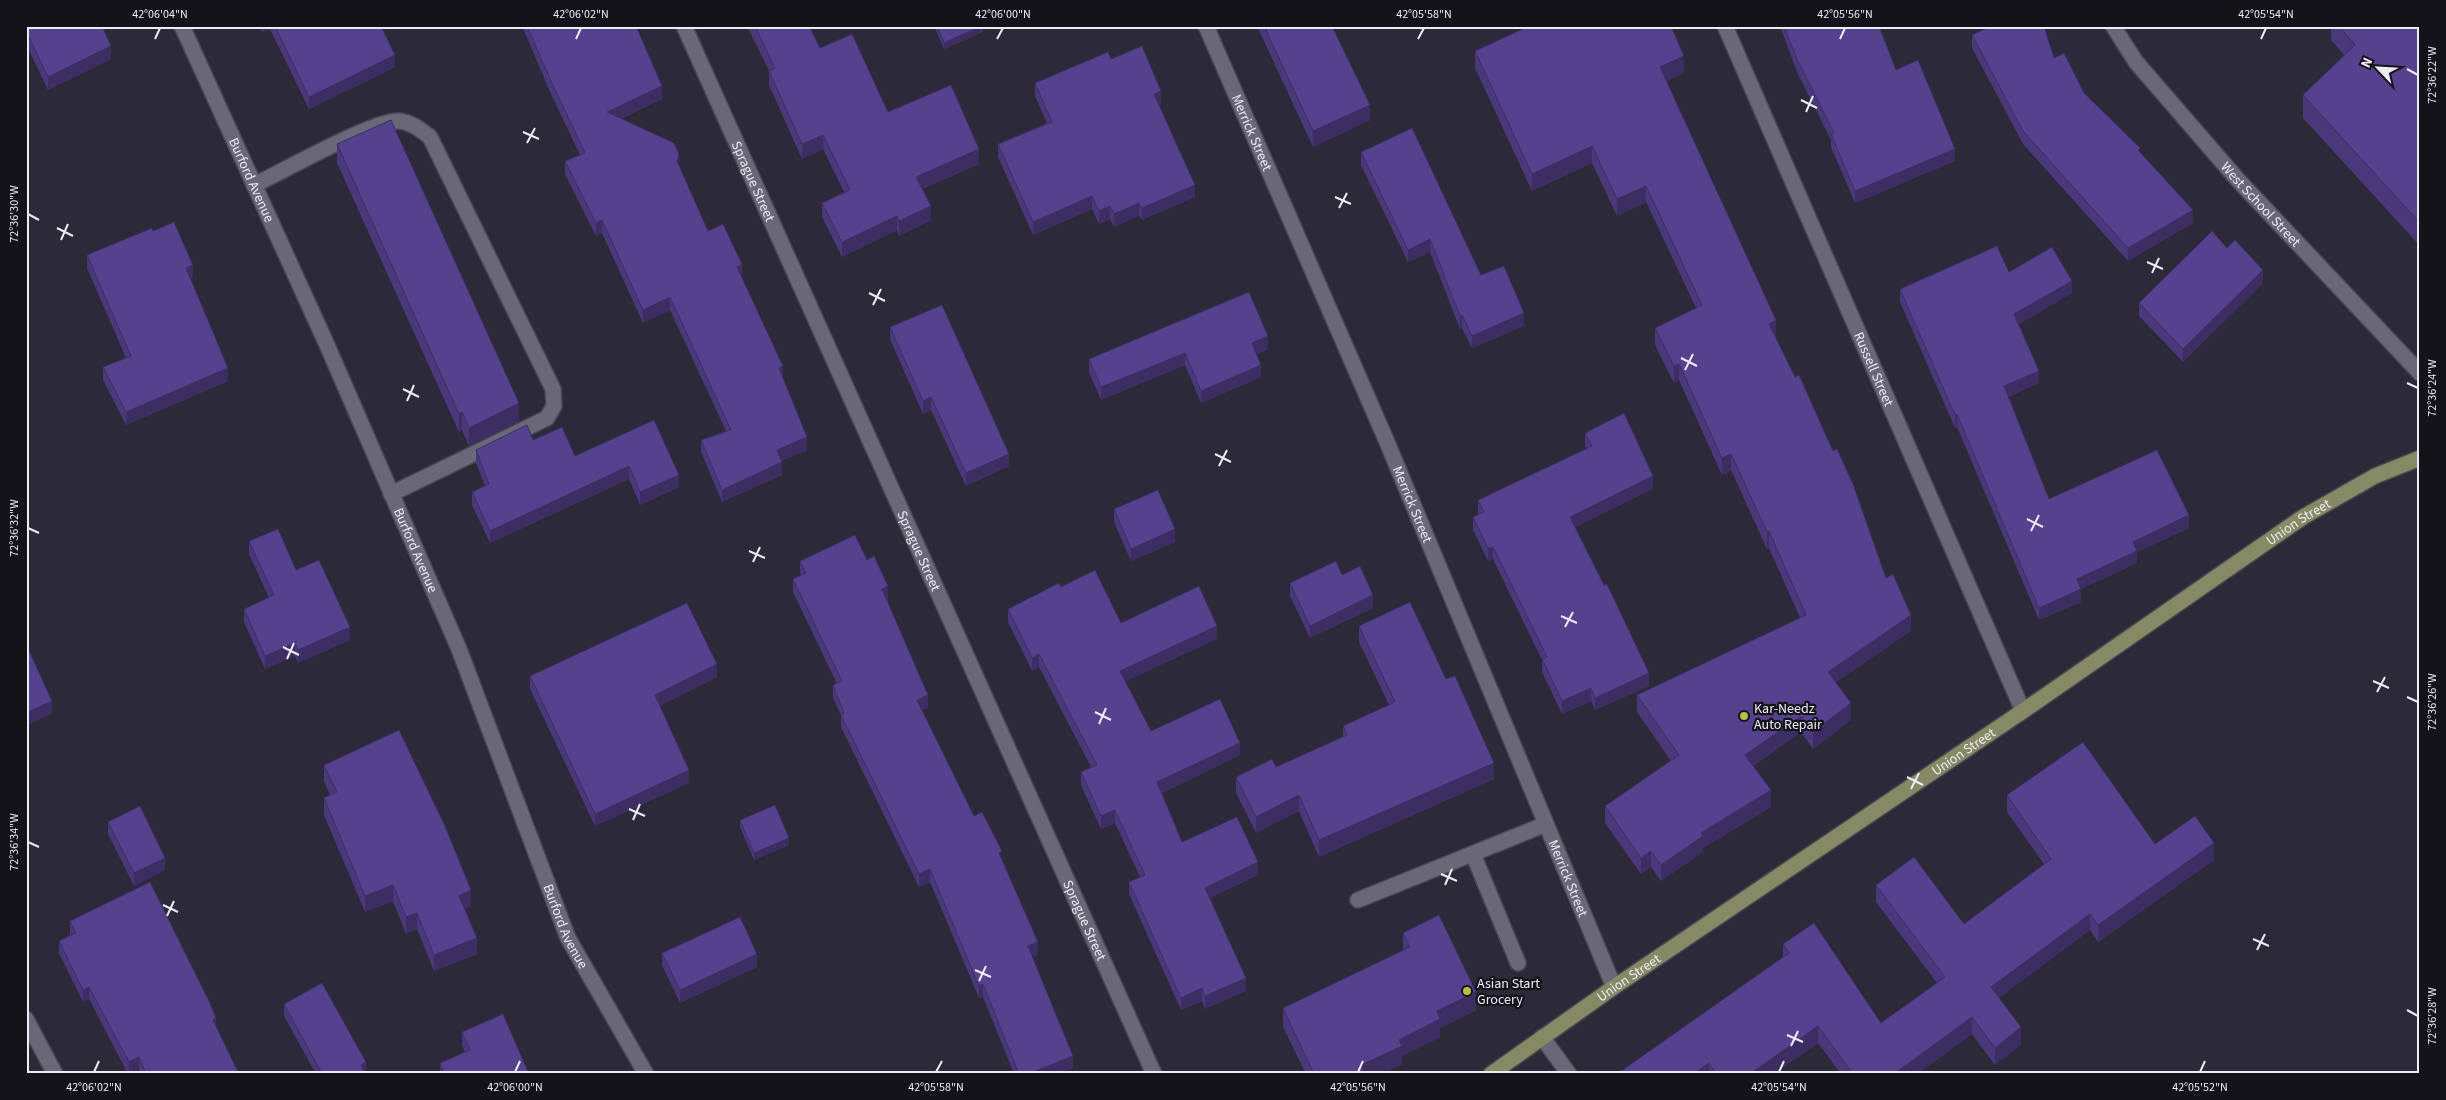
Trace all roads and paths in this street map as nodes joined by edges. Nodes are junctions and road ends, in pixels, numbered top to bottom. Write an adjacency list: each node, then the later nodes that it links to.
1 (182, 26): 6 (street, Burford Avenue)
2 (684, 26): 20 (street, Sprague Street)
3 (1206, 26): 11 (street, Merrick Street)
4 (1725, 26): 10 (street, Russell Street)
5 (2112, 26): 7 (street, West School Street)
6 (254, 186): 9 (street, Burford Avenue); 9 (street)
7 (2420, 373)
8 (2420, 458): 10 (main road, Union Street)
9 (391, 494): 19 (street, Burford Avenue)
10 (2023, 711): 15 (main road, Union Street)
11 (1546, 824): 12 (street); 15 (street, Merrick Street)
12 (1472, 854): 13 (street); 14 (street)
13 (1358, 900)
14 (1518, 963)
15 (1614, 987): 17 (main road, Union Street)
16 (26, 1019): 18 (street)
17 (1542, 1038): 21 (main road, Union Street); 22 (street)
18 (55, 1074)
19 (646, 1074)
20 (1154, 1074)
21 (1491, 1074)
22 (1569, 1074)

